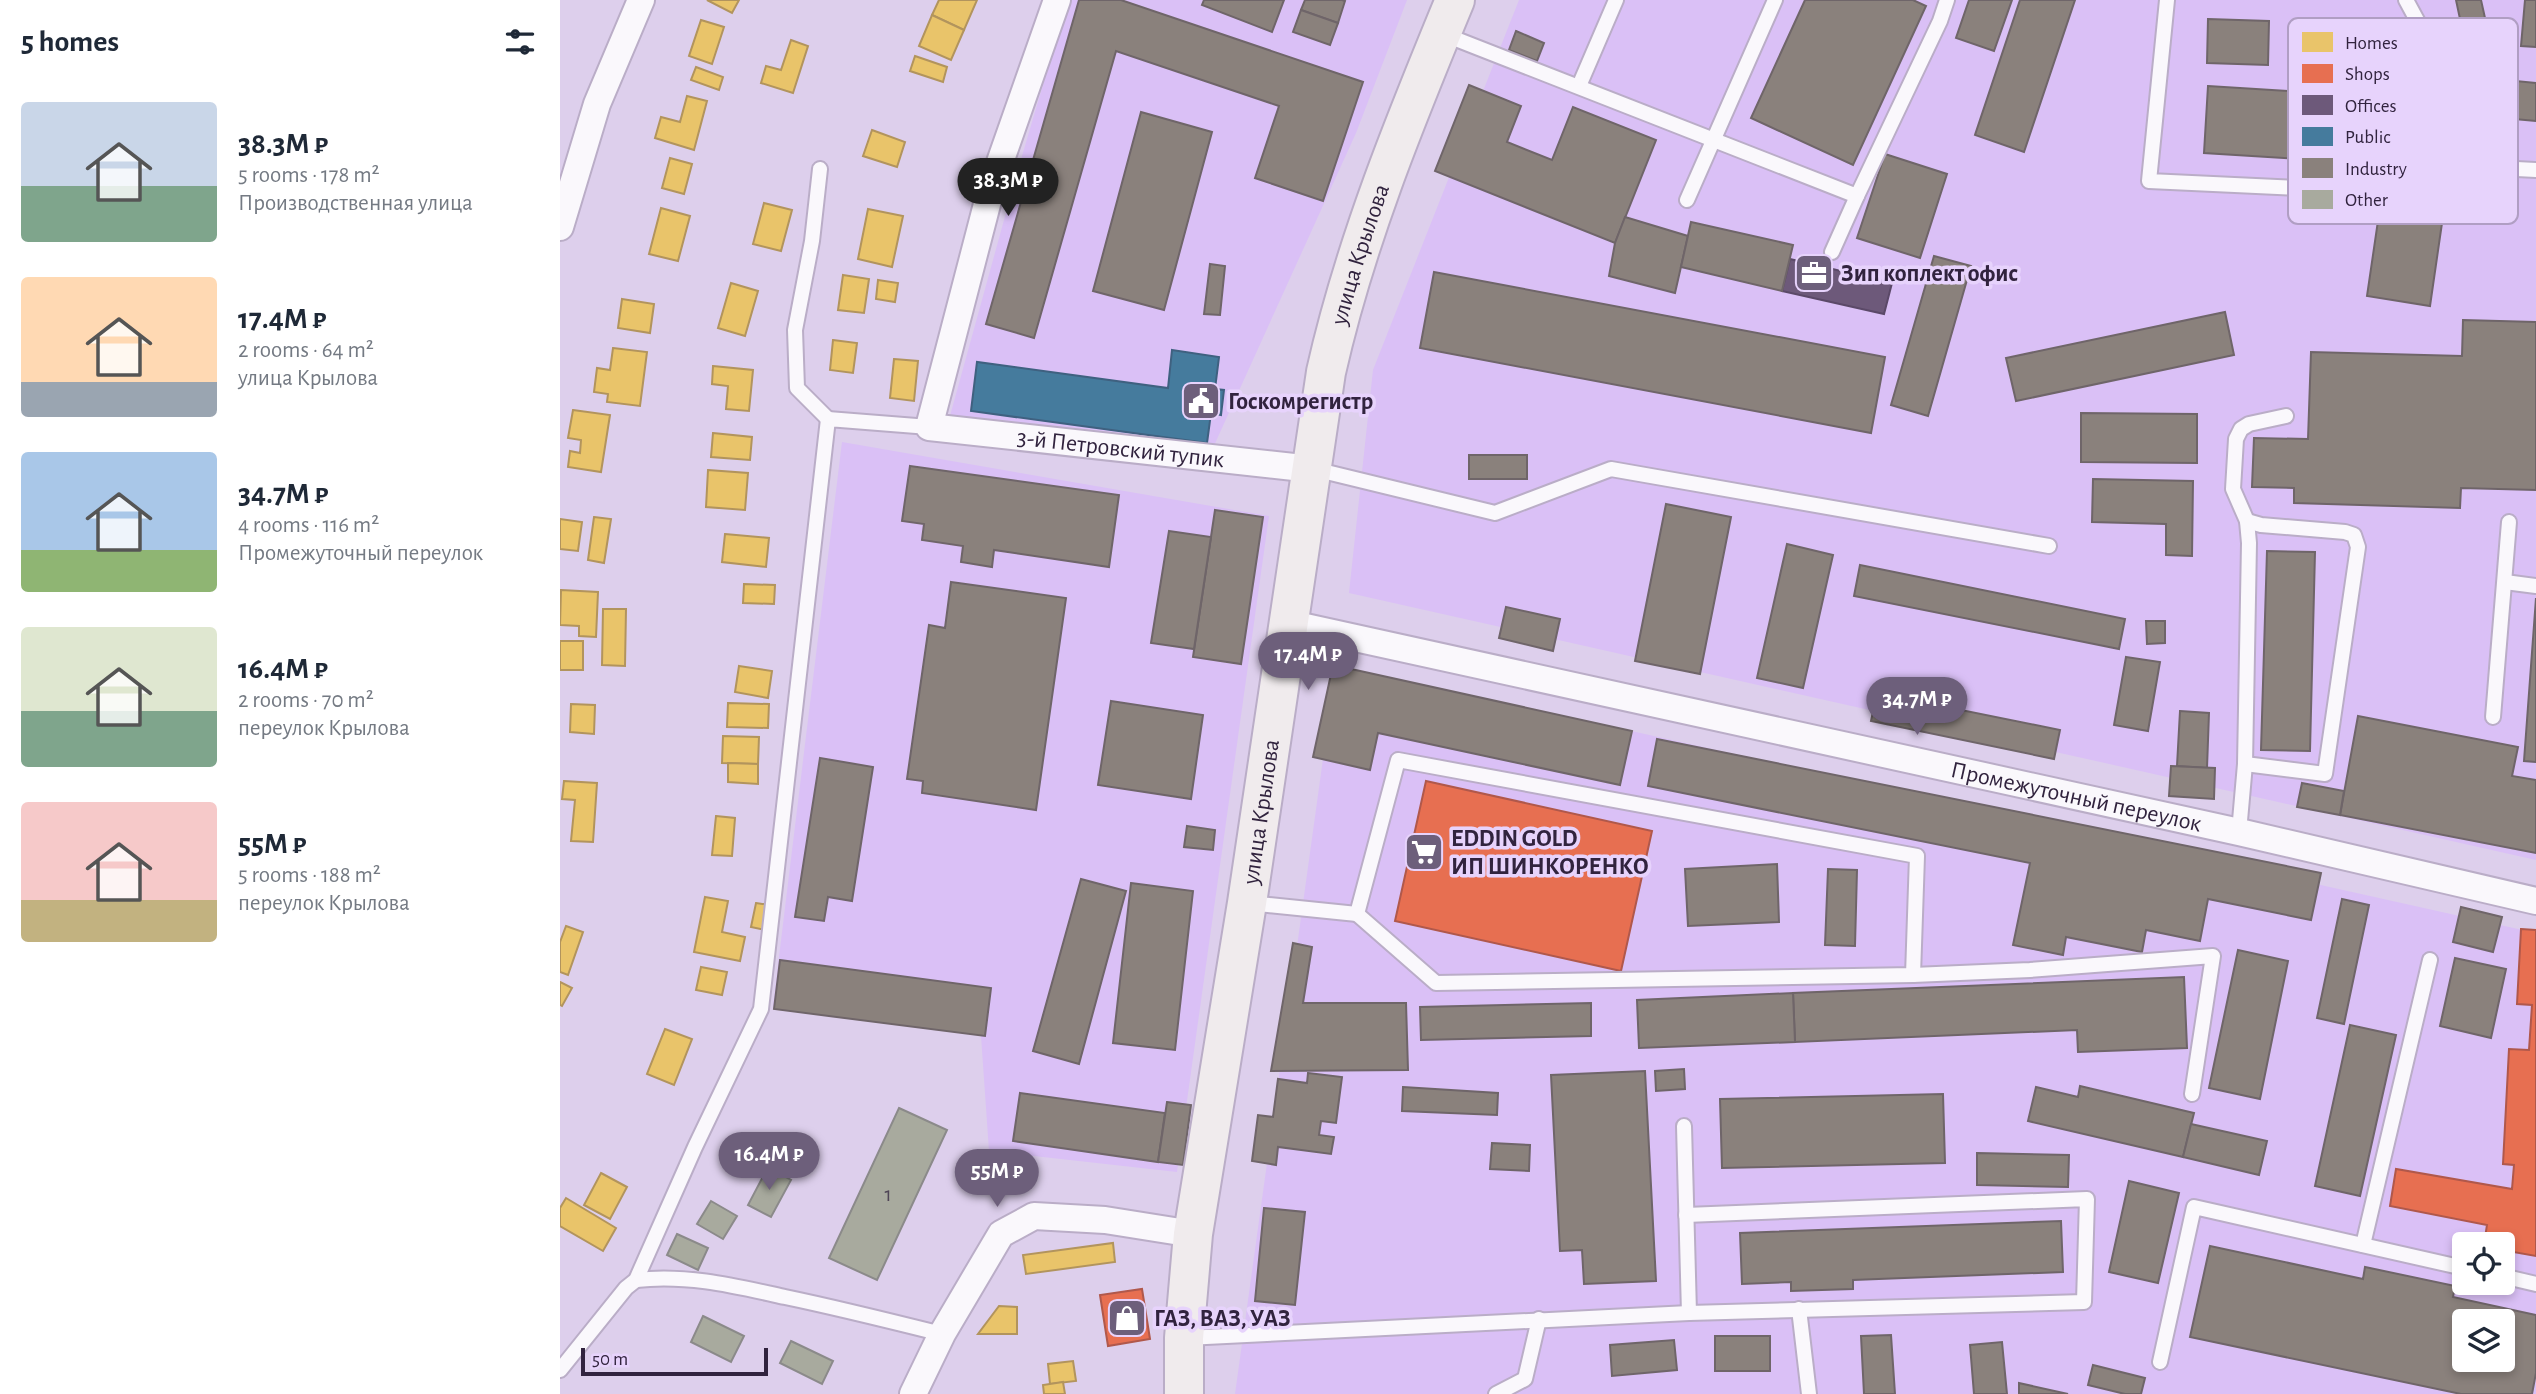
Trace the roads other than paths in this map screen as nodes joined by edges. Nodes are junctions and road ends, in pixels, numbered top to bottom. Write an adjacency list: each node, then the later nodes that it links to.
1 (641, 0): 18 (street)
2 (1057, 0): 22 (street)
3 (1616, 0): 10 (lane)
4 (1775, 0): 11 (lane)
5 (1947, 0): 16 (lane)
6 (2167, 0): 15 (lane)
7 (2406, 0): 9 (lane)
8 (1448, 17): 10 (lane); 23 (main road, улица Крылова)
9 (2416, 18)
10 (1579, 86): 11 (lane)
11 (1712, 139): 16 (lane); 17 (lane)
12 (820, 169): 21 (lane)
13 (2518, 170): 14 (lane)
14 (2536, 170)
15 (2288, 187)
16 (1857, 197): 19 (lane)
17 (1687, 200)
18 (560, 226)
19 (1832, 252)
20 (2286, 416): 24 (lane)
21 (828, 419): 22 (lane); 45 (lane)
22 (929, 427): 23 (street, 3-й Петровский тупик)
23 (1312, 469): 26 (lane); 29 (main road, улица Крылова)
24 (2247, 521): 31 (lane); 31 (lane)
25 (2509, 522): 27 (lane)
26 (2049, 546)
27 (2505, 582): 28 (lane); 30 (lane)
28 (2536, 586)
29 (1287, 623): 32 (street, Промежуточный переулок); 34 (main road, улица Крылова)
30 (2493, 717)
31 (2245, 764): 32 (lane)
32 (2239, 832): 33 (street, Промежуточный переулок)
33 (2536, 901)
34 (1247, 903): 35 (lane); 41 (main road, улица Крылова)
35 (1357, 914): 37 (lane); 37 (lane)
36 (2430, 960): 42 (lane)
37 (1913, 975): 38 (lane)
38 (2192, 1094)
39 (1684, 1126): 40 (lane)
40 (1686, 1215): 47 (lane); 48 (lane)
41 (1193, 1234): 50 (street); 51 (main road, улица Крылова)
42 (2363, 1245): 43 (lane); 52 (lane)
43 (2452, 1265)
44 (2515, 1279): 46 (lane)
45 (636, 1280): 50 (lane); 53 (lane)
46 (2536, 1284)
47 (1799, 1309): 48 (lane); 57 (lane)
48 (1689, 1312): 49 (lane)
49 (1539, 1319): 51 (lane); 56 (lane)
50 (942, 1334): 54 (street)
51 (1184, 1338): 55 (main road, улица Крылова)
52 (2160, 1362)
53 (560, 1370)
54 (913, 1394)
55 (1184, 1394)
56 (1496, 1394)
57 (1809, 1394)

